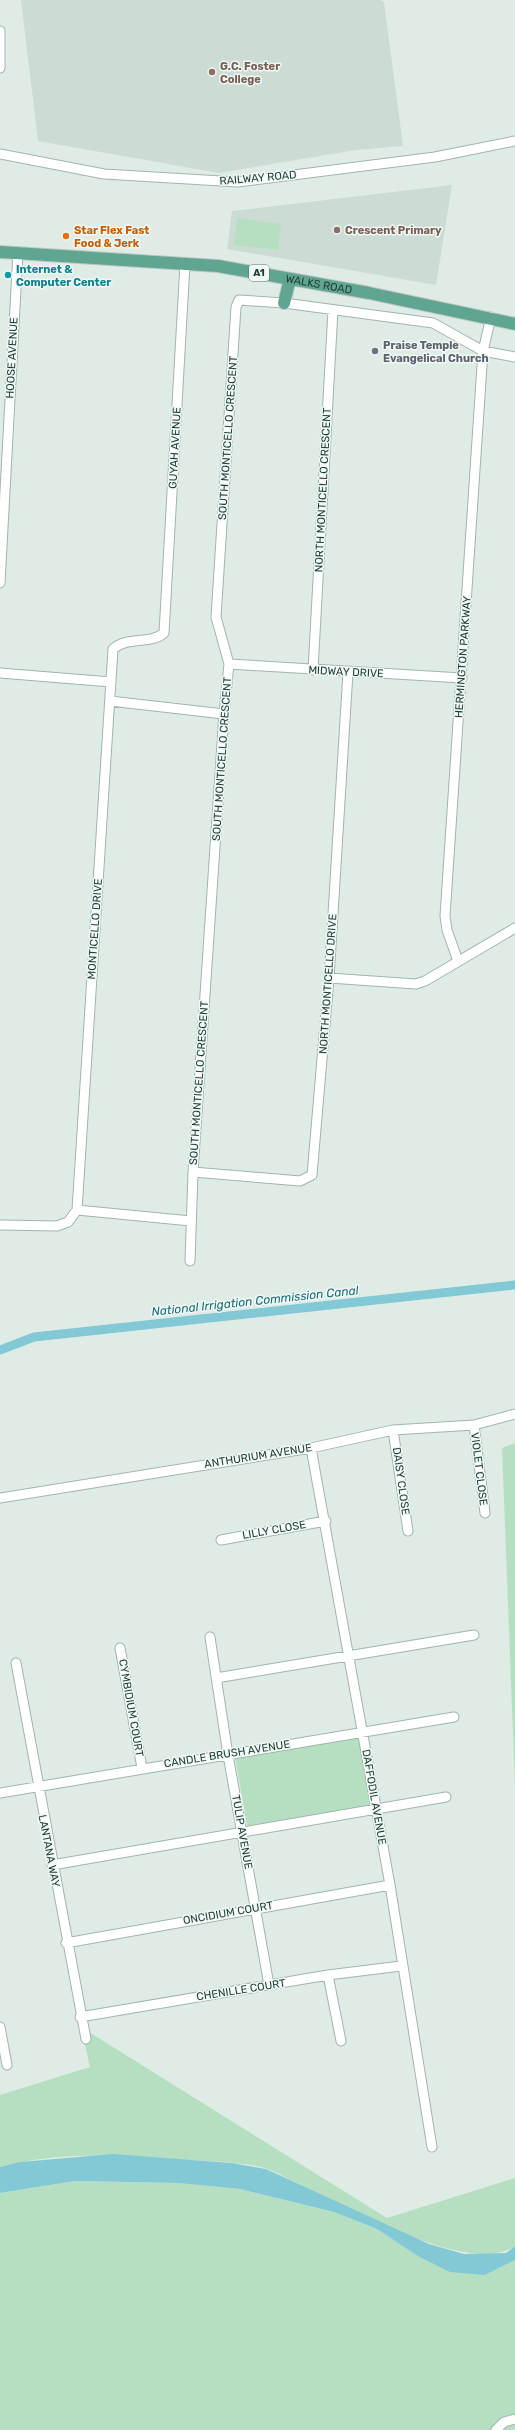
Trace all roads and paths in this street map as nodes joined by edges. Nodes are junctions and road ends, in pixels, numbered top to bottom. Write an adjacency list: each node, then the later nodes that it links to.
1 (0, 31): 2 (street)
2 (0, 68)
3 (515, 141): 4 (street, RAILWAY ROAD)
4 (0, 154)
5 (0, 252): 6 (main road, WALKS ROAD / A1)
6 (18, 252): 7 (main road, WALKS ROAD / A1); 15 (street, HOOSE AVENUE)
7 (185, 264): 8 (main road, WALKS ROAD / A1); 16 (street, GUYAH AVENUE)
8 (290, 279): 9 (main road); 11 (main road, WALKS ROAD / A1)
9 (284, 303): 10 (street); 17 (street, SOUTH MONTICELLO CRESCENT)
10 (333, 310): 13 (street); 18 (street, NORTH MONTICELLO CRESCENT)
11 (491, 317): 12 (main road, WALKS ROAD / A1); 13 (street, HERMINGTON PARKWAY)
12 (515, 324)
13 (483, 351): 14 (street); 21 (street, HERMINGTON PARKWAY)
14 (515, 357)
15 (0, 583)
16 (113, 648): 22 (street, MONTICELLO DRIVE)
17 (229, 664): 18 (street, MIDWAY DRIVE); 24 (street, SOUTH MONTICELLO CRESCENT)
18 (313, 670): 19 (street, MIDWAY DRIVE)
19 (348, 672): 21 (street, MIDWAY DRIVE); 27 (street, NORTH MONTICELLO DRIVE)
20 (0, 673): 22 (street)
21 (462, 678): 26 (street, HERMINGTON PARKWAY)
22 (111, 682): 23 (street, MONTICELLO DRIVE)
23 (110, 701): 24 (street); 29 (street, MONTICELLO DRIVE)
24 (224, 714): 28 (street, SOUTH MONTICELLO CRESCENT)
25 (515, 928): 26 (street)
26 (458, 961): 27 (street)
27 (329, 978): 28 (street, NORTH MONTICELLO DRIVE)
28 (193, 1172): 30 (street, SOUTH MONTICELLO CRESCENT)
29 (77, 1210): 30 (street); 31 (street)
30 (191, 1221): 32 (street, SOUTH MONTICELLO CRESCENT)
31 (0, 1225)
32 (190, 1261)
33 (515, 1414): 34 (street, ANTHURIUM AVENUE)
34 (474, 1425): 35 (street, ANTHURIUM AVENUE); 38 (street, VIOLET CLOSE)
35 (393, 1430): 36 (street, ANTHURIUM AVENUE); 40 (street, DAISY CLOSE)
36 (312, 1448): 37 (street, ANTHURIUM AVENUE); 39 (street, DAFFODIL AVENUE)
37 (0, 1498)
38 (485, 1513)
39 (326, 1521): 41 (street, LILLY CLOSE); 45 (street, DAFFODIL AVENUE)
40 (408, 1531)
41 (221, 1540)
42 (474, 1635): 45 (street)
43 (210, 1637): 47 (street, TULIP AVENUE)
44 (120, 1648): 51 (street, CYMBIDIUM COURT)
45 (349, 1657): 47 (street); 49 (street, DAFFODIL AVENUE)
46 (16, 1662): 52 (street, LANTANA WAY)
47 (216, 1678): 50 (street, TULIP AVENUE)
48 (454, 1717): 49 (street, CANDLE BRUSH AVENUE)
49 (362, 1733): 50 (street, CANDLE BRUSH AVENUE); 55 (street, DAFFODIL AVENUE)
50 (228, 1755): 51 (street, CANDLE BRUSH AVENUE); 56 (street, TULIP AVENUE)
51 (142, 1768): 52 (street, CANDLE BRUSH AVENUE)
52 (37, 1787): 53 (street, CANDLE BRUSH AVENUE); 57 (street, LANTANA WAY)
53 (0, 1793)
54 (446, 1797): 55 (street)
55 (376, 1810): 56 (street); 58 (street, DAFFODIL AVENUE)
56 (242, 1833): 57 (street); 59 (street, TULIP AVENUE)
57 (52, 1865): 60 (street, LANTANA WAY)
58 (390, 1885): 59 (street, ONCIDIUM COURT); 61 (street, DAFFODIL AVENUE)
59 (254, 1908): 60 (street, ONCIDIUM COURT); 63 (street, TULIP AVENUE)
60 (66, 1943): 64 (street, LANTANA WAY)
61 (402, 1966): 62 (street, CHENILLE COURT); 69 (street, DAFFODIL AVENUE)
62 (328, 1975): 63 (street, CHENILLE COURT); 67 (street)
63 (269, 1985): 64 (street, CHENILLE COURT)
64 (80, 2017): 66 (street, LANTANA WAY)
65 (0, 2027): 68 (street)
66 (86, 2039)
67 (341, 2041)
68 (7, 2065)
69 (432, 2147)
70 (515, 2419): 71 (street)
71 (496, 2430)

